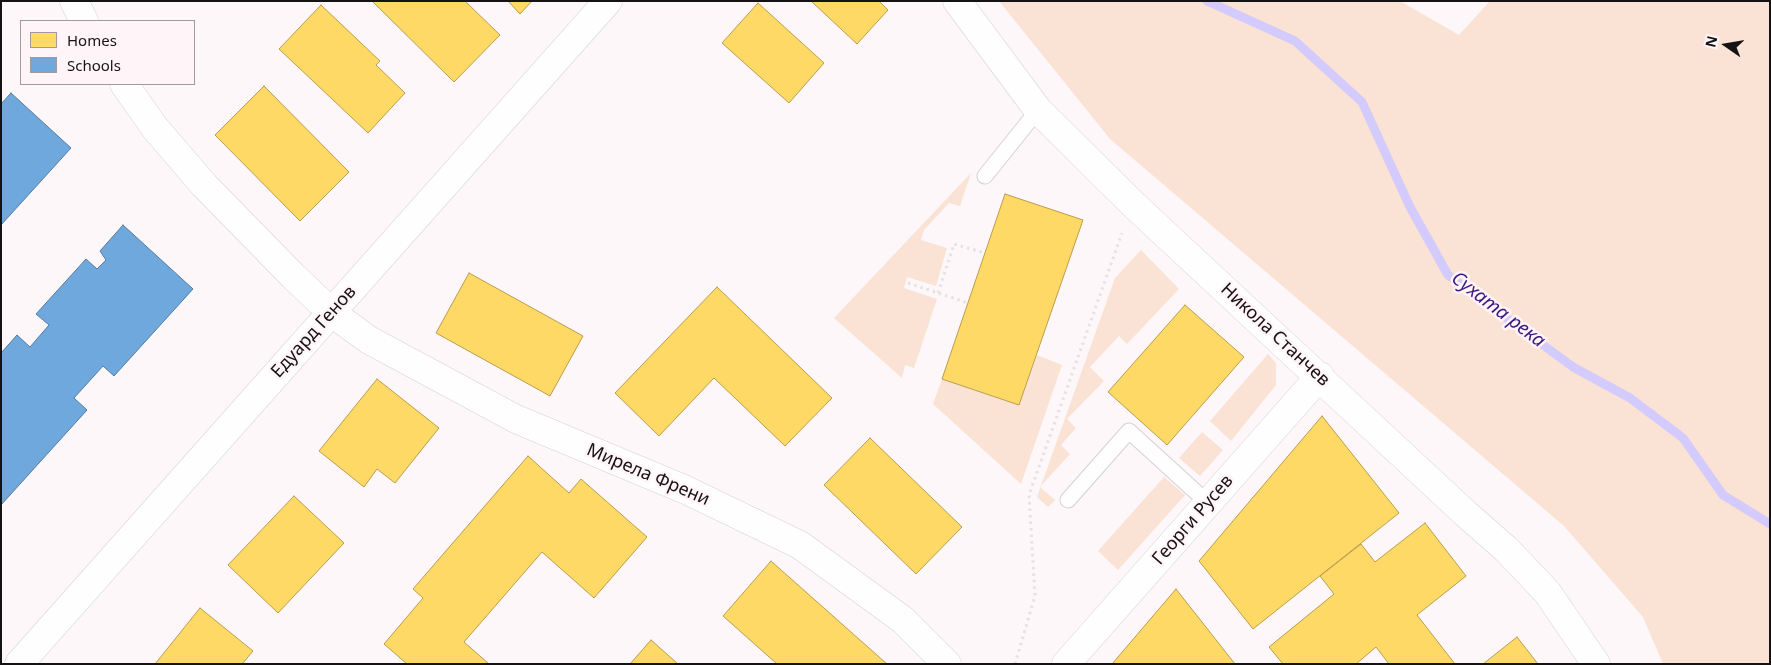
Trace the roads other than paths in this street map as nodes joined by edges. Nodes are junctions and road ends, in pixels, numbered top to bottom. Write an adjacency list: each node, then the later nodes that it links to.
1 (74, 1): 4 (street)
2 (608, 1): 8 (street, Едуард Генов)
3 (957, 1): 6 (street, Никола Станчев)
4 (84, 20)
5 (125, 85): 8 (street, Мирела Френи)
6 (1038, 110): 7 (lane); 9 (street, Никола Станчев)
7 (985, 176)
8 (332, 313): 12 (street, Едуард Генов); 13 (street, Мирела Френи)
9 (1320, 376): 11 (street, Георги Русев); 15 (street, Никола Станчев)
10 (1068, 500): 11 (lane)
11 (1208, 503): 14 (street, Георги Русев)
12 (20, 664)
13 (947, 664)
14 (1066, 664)
15 (1596, 664)

